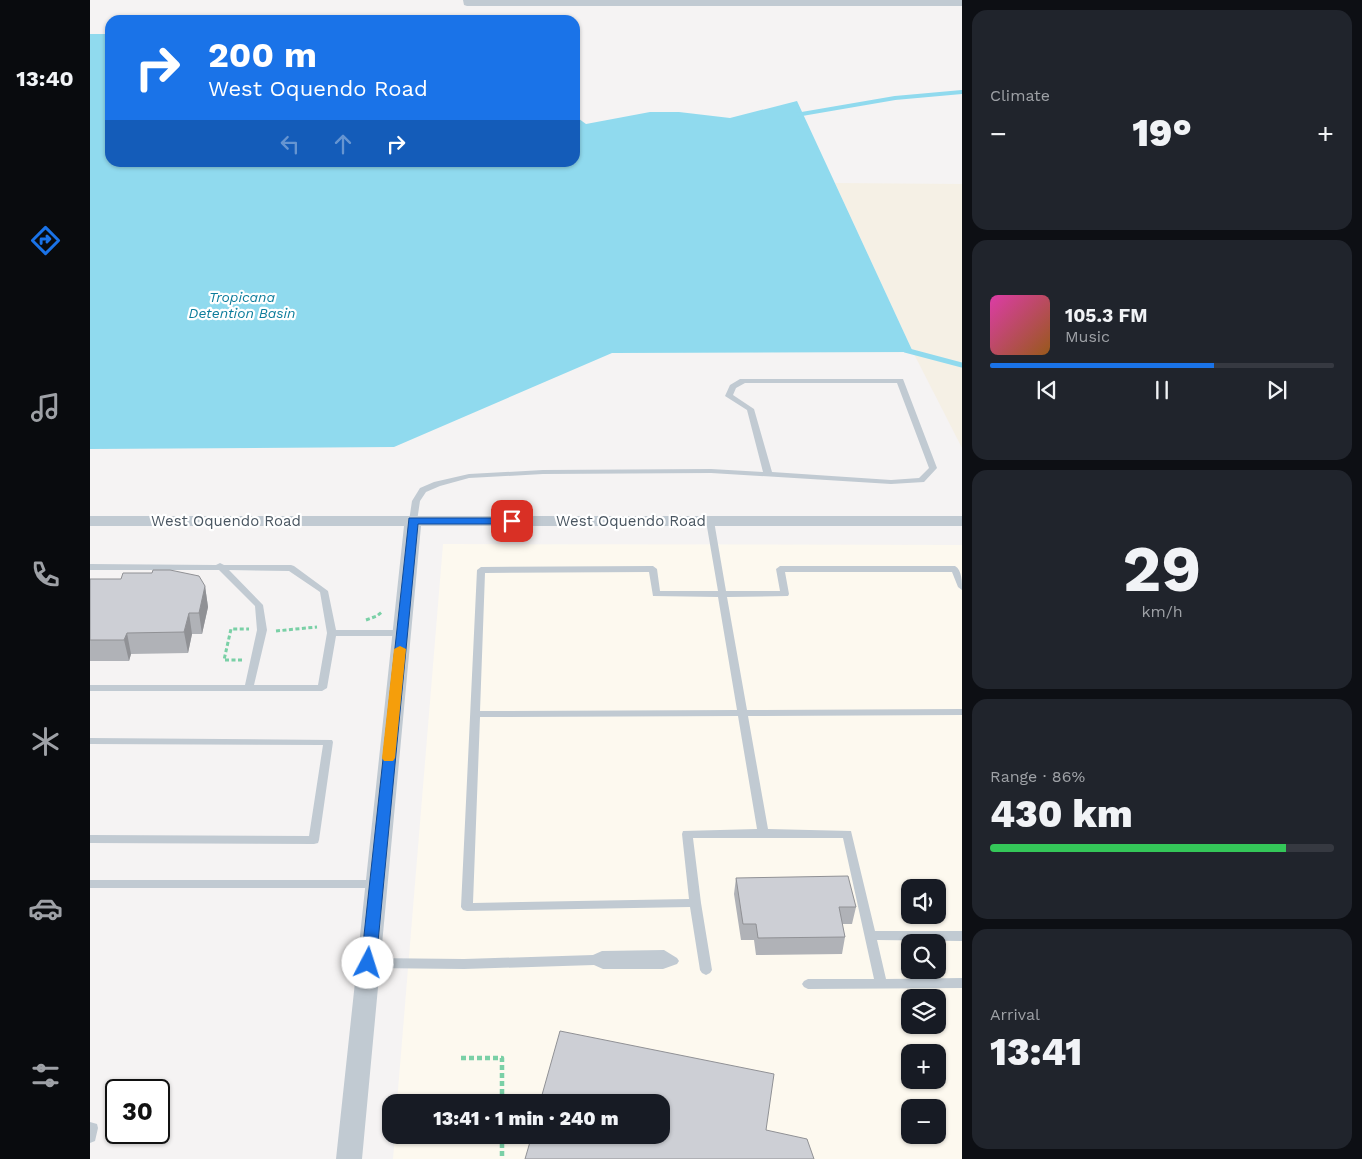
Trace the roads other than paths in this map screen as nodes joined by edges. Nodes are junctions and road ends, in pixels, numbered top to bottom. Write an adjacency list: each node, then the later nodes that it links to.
1 (467, 1): 2 (street)
2 (846, 1): 3 (street)
3 (962, 3)
4 (768, 474): 4 (lane); 6 (lane)
5 (90, 521): 6 (street, West Oquendo Road)
6 (413, 521): 7 (street, West Oquendo Road); 16 (street)
7 (710, 521): 8 (street, West Oquendo Road); 14 (lane)
8 (962, 521)
9 (220, 566): 10 (lane); 15 (lane); 18 (lane)
10 (90, 567)
11 (955, 569): 13 (lane); 14 (lane)
12 (481, 570): 14 (lane); 21 (lane)
13 (962, 587)
14 (722, 594): 19 (lane)
15 (332, 633): 16 (lane); 18 (lane)
16 (401, 634): 26 (street)
17 (90, 688): 18 (lane)
18 (249, 688)
19 (742, 712): 20 (lane); 21 (lane); 23 (lane)
20 (962, 712)
21 (475, 714): 27 (lane)
22 (90, 741): 24 (lane)
23 (763, 833): 27 (lane); 28 (lane)
24 (90, 839)
25 (90, 884): 26 (lane)
26 (376, 884): 31 (street)
27 (695, 903): 32 (lane)
28 (870, 935): 29 (lane); 35 (lane)
29 (962, 936)
30 (595, 960): 30 (lane); 31 (lane)
31 (368, 963): 38 (street)
32 (706, 970)
33 (962, 983): 35 (lane)
34 (808, 984): 35 (lane)
35 (880, 984)
36 (90, 1128): 37 (lane)
37 (90, 1138)
38 (349, 1159)

